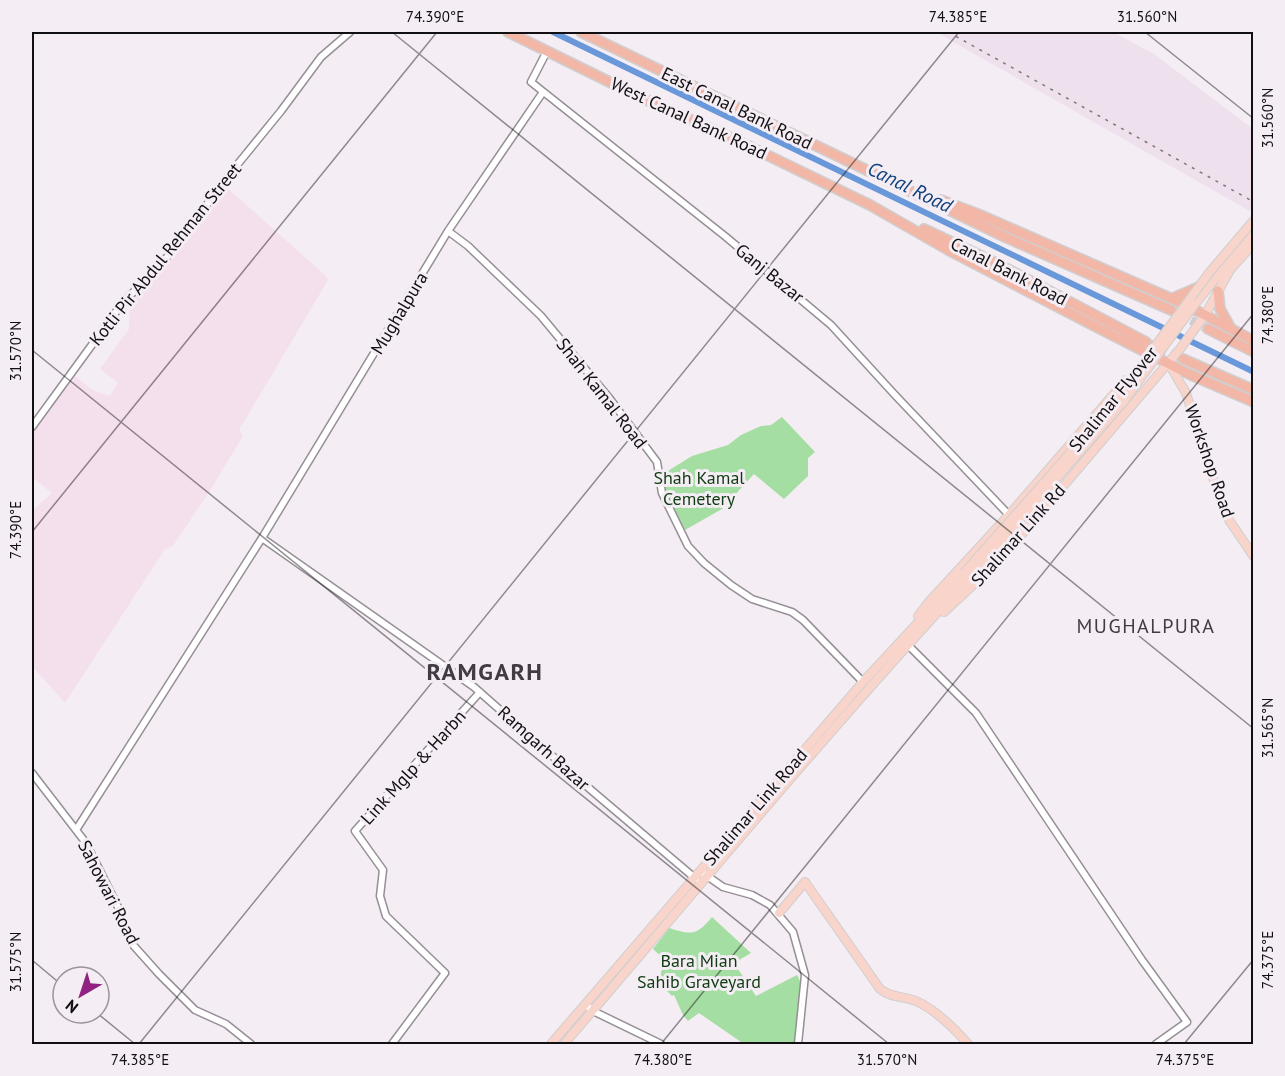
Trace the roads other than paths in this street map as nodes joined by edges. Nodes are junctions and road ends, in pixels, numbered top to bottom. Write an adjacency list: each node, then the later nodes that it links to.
1 (350, 32): 28 (street, Kotli Pir Abdul Rehman Street)
2 (508, 32): 4 (highway, West Canal Bank Road)
3 (581, 32): 6 (highway, East Canal Bank Road)
4 (547, 51): 5 (street); 7 (highway, West Canal Bank Road)
5 (543, 92): 9 (street, Mughalpura); 29 (street, Ganj Bazar)
6 (894, 183): 14 (highway); 16 (highway, Canal Bank Road)
7 (870, 205): 21 (highway, Canal Bank Road); 23 (highway)
8 (1254, 218): 12 (main road, Shalimar Link Rd); 32 (main road, Shalimar Flyover, bridge)
9 (448, 231): 30 (street, Mughalpura); 34 (street, Shah Kamal Road)
10 (1254, 231): 32 (main road, Shalimar Flyover, bridge)
11 (1254, 243): 13 (main road, Shalimar Link Rd)
12 (1199, 287): 14 (highway); 15 (main road, Shalimar Link Rd)
13 (1218, 291): 17 (main road, Shalimar Link Rd); 19 (highway)
14 (1171, 299): 15 (highway)
15 (1186, 305): 16 (main road, Shalimar Link Rd); 17 (highway)
16 (1174, 314): 23 (main road, Shalimar Link Rd, bridge)
17 (1205, 315): 19 (highway); 25 (main road, Shalimar Link Rd)
18 (1208, 329): 22 (highway)
19 (1232, 330): 20 (highway)
20 (1254, 341)
21 (1146, 342)
22 (1254, 352)
23 (1148, 354): 25 (highway); 29 (main road, Shalimar Link Rd)
24 (1183, 360): 26 (highway)
25 (1168, 363): 27 (highway); 31 (main road, Workshop Road); 33 (main road, Shalimar Link Rd)
26 (1254, 390)
27 (1254, 402)
28 (32, 427)
29 (1009, 515): 33 (main road, Shalimar Link Rd)
30 (262, 538): 35 (street, Ramgarh Bazar); 37 (street, Mughalpura)
31 (1254, 557)
32 (967, 576): 33 (main road, Shalimar Link Rd)
33 (905, 642): 34 (main road, Shalimar Link Road); 38 (main road, Shalimar Link Road); 49 (street)
34 (863, 682): 38 (main road, Shalimar Link Road)
35 (480, 692): 38 (street, Ramgarh Bazar); 43 (street, Link Mglp & Harbn)
36 (32, 773): 37 (street, Sahowari Road)
37 (76, 830): 42 (street, Sahowari Road)
38 (701, 877): 39 (street, Ramgarh Bazar); 40 (main road, Shalimar Link Road); 41 (main road, Shalimar Link Road)
39 (779, 913): 47 (street); 48 (main road)
40 (586, 1005): 41 (street); 44 (main road, Shalimar Link Road)
41 (593, 1011): 45 (main road, Shalimar Link Road); 46 (street)
42 (251, 1044)
43 (392, 1044)
44 (551, 1044)
45 (564, 1044)
46 (661, 1044)
47 (798, 1044)
48 (968, 1044)
49 (1156, 1044)

